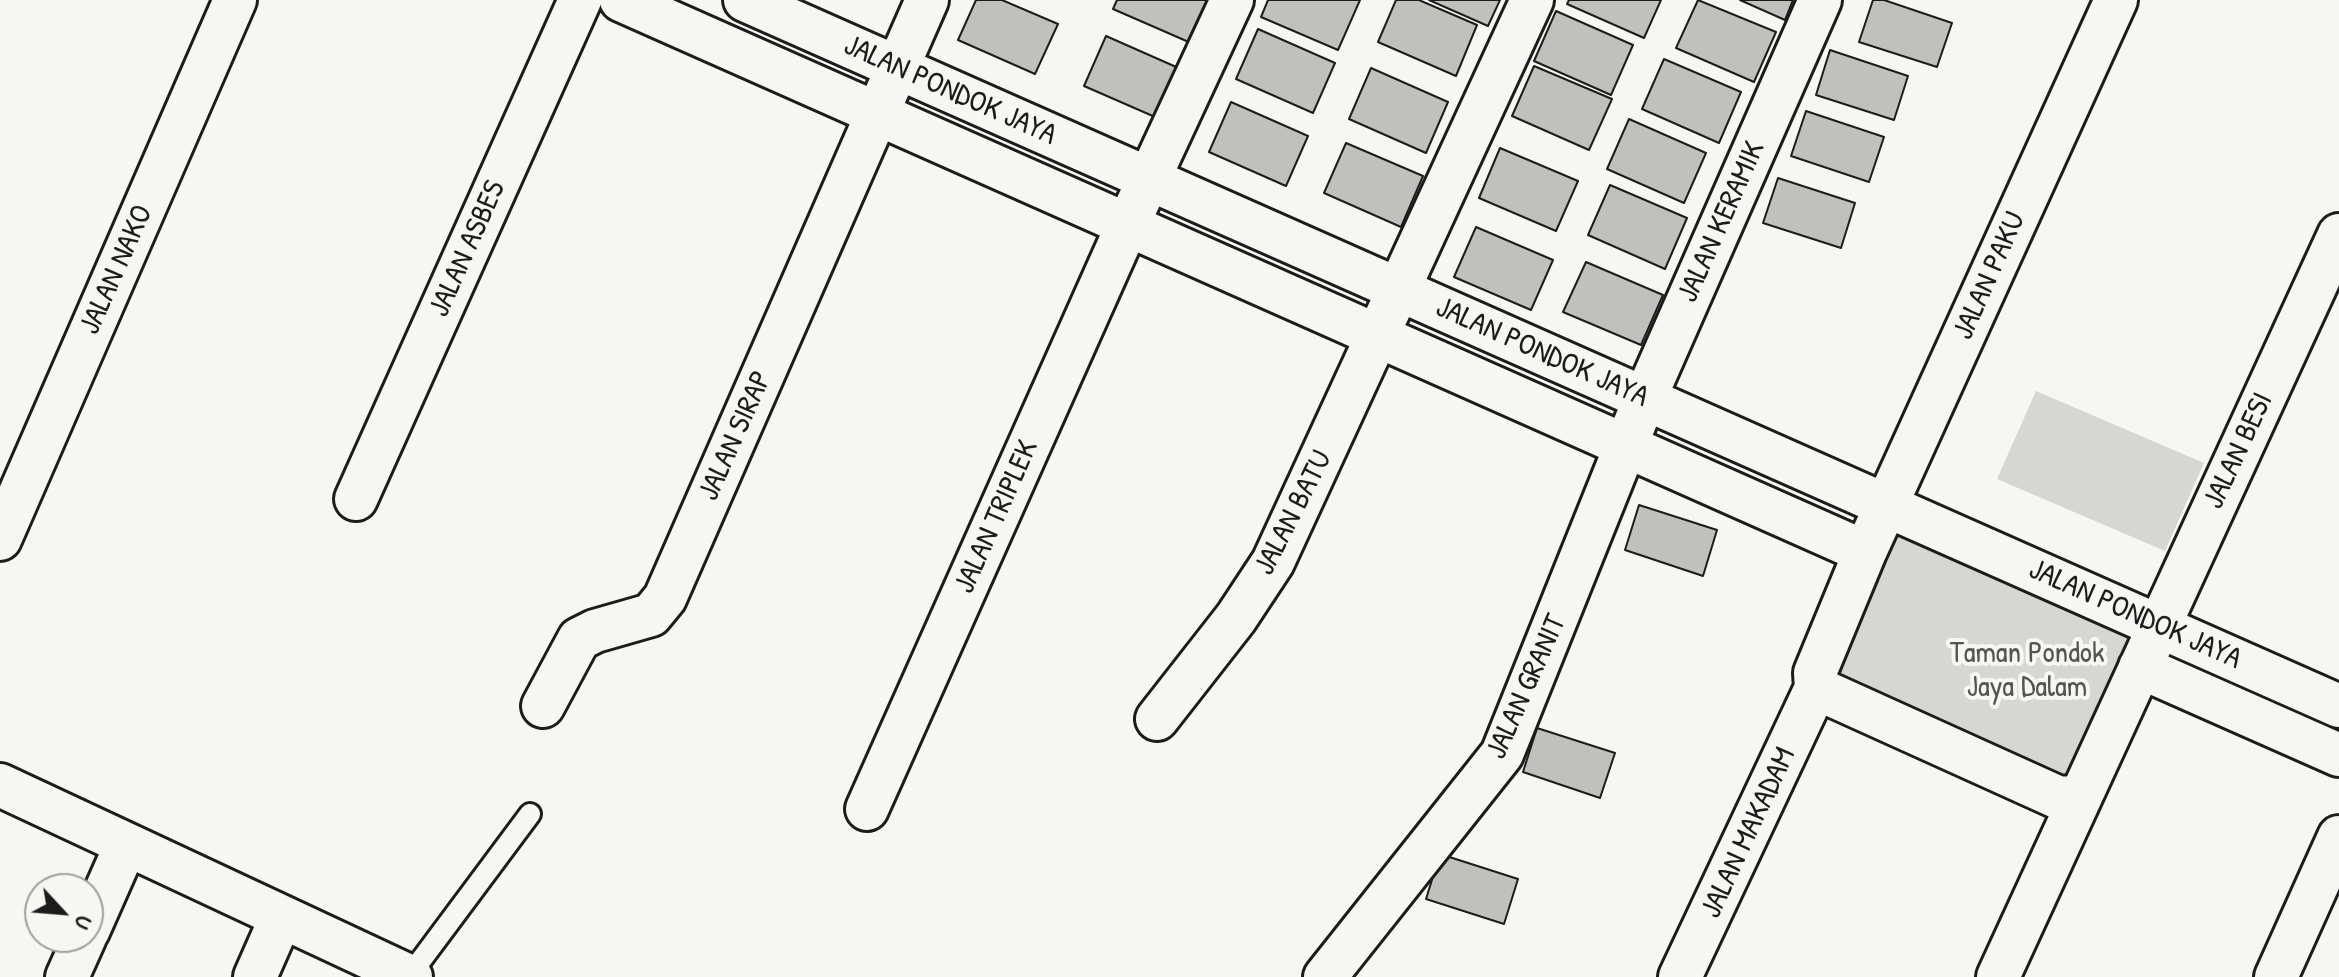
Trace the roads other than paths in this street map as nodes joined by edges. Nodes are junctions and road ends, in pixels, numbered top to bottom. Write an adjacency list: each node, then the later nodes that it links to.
1 (235, 0): 21 (street, JALAN NAKO)
2 (580, 0): 19 (street, JALAN ASBES)
3 (621, 0): 11 (street, JALAN PONDOK JAYA)
4 (745, 0): 10 (street, JALAN PONDOK JAYA)
5 (927, 0): 10 (street, JALAN SIRAP)
6 (1232, 0): 12 (street, JALAN TRIPLEK)
7 (1532, 0): 15 (street, JALAN BATU)
8 (1820, 0): 17 (street, JALAN KERAMIK)
9 (2116, 0): 20 (street, JALAN PAKU)
10 (897, 67): 11 (street, JALAN SIRAP); 12 (street, JALAN PONDOK JAYA)
11 (877, 114): 13 (street, JALAN PONDOK JAYA); 26 (street, JALAN SIRAP)
12 (1150, 180): 13 (street, JALAN TRIPLEK); 15 (street, JALAN PONDOK JAYA)
13 (1128, 224): 16 (street, JALAN PONDOK JAYA); 32 (street, JALAN TRIPLEK)
14 (2339, 235): 23 (street, JALAN BESI)
15 (1398, 289): 16 (street, JALAN BATU); 17 (street, JALAN PONDOK JAYA)
16 (1378, 336): 18 (street, JALAN PONDOK JAYA); 28 (street, JALAN BATU)
17 (1645, 398): 18 (street, JALAN KERAMIK); 20 (street, JALAN PONDOK JAYA)
18 (1627, 446): 22 (street, JALAN PONDOK JAYA); 42 (street, JALAN GRANIT)
19 (356, 499)
20 (1886, 505): 22 (street, JALAN PAKU); 23 (street, JALAN PONDOK JAYA)
21 (0, 539)
22 (1865, 552): 25 (street, JALAN MAKADAM)
23 (2158, 626): 24 (street, JALAN BESI); 27 (street, JALAN PONDOK JAYA)
24 (2140, 667): 29 (street, JALAN PONDOK JAYA); 31 (street, JALAN BESI)
25 (1816, 688): 31 (street); 43 (street, JALAN MAKADAM)
26 (543, 706)
27 (2339, 706)
28 (1157, 719)
29 (2339, 755)
30 (0, 785): 35 (street)
31 (2083, 792): 44 (street, JALAN BESI)
32 (867, 809)
33 (530, 814): 39 (lane)
34 (2339, 837): 45 (street)
35 (126, 845): 36 (street); 37 (street)
36 (104, 895)
37 (281, 918): 39 (street); 41 (street)
38 (78, 953): 40 (street)
39 (410, 976)
40 (67, 977)
41 (255, 977)
42 (1325, 977)
43 (1680, 977)
44 (1998, 977)
45 (2276, 977)

